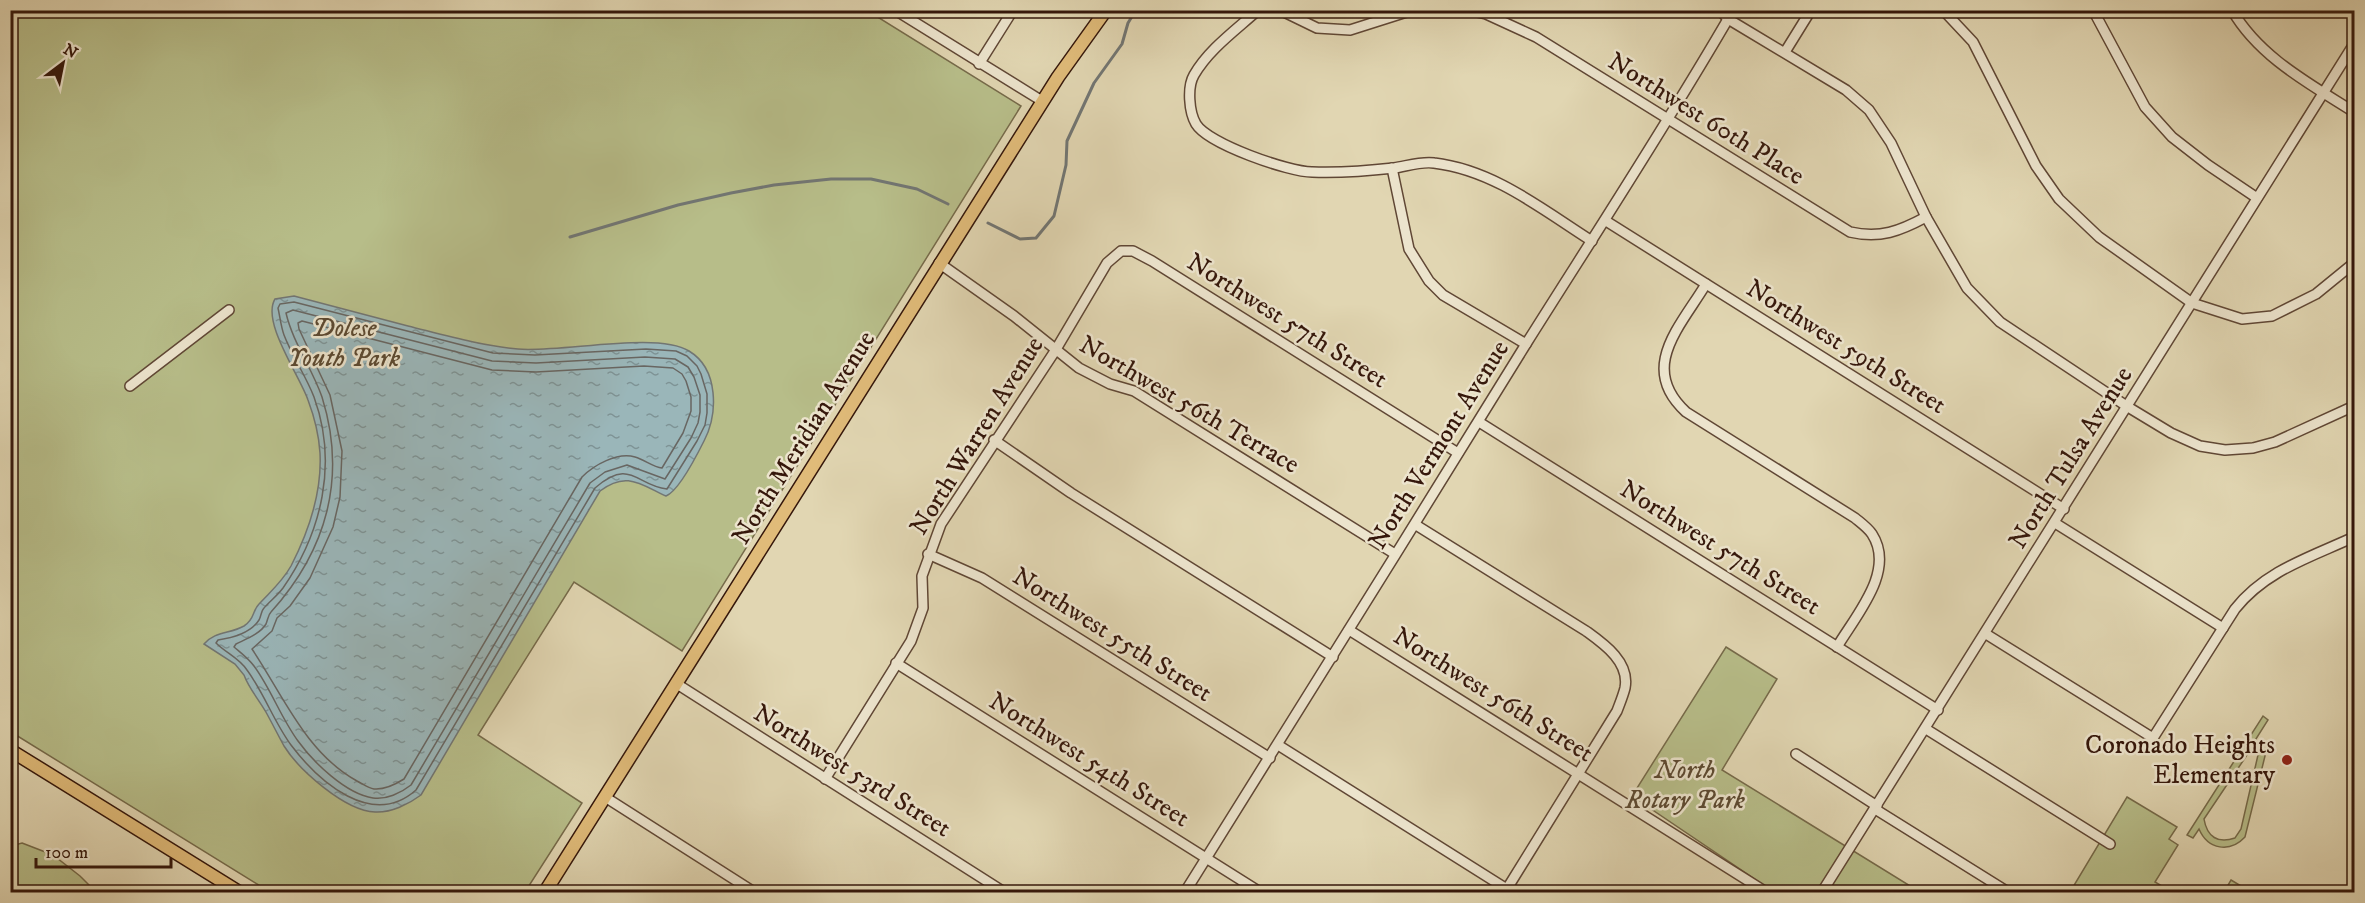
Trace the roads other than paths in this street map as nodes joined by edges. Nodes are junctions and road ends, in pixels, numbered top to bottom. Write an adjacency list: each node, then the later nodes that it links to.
1 (895, 10): 16 (street)
2 (1013, 10): 16 (street)
3 (1106, 10): 18 (main road, North Meridian Avenue)
4 (1258, 10): 21 (street)
5 (1280, 10): 6 (street)
6 (1413, 10)
7 (1467, 10): 20 (street, Northwest 60th Place)
8 (1720, 10): 13 (street)
9 (1811, 10): 15 (street)
10 (1943, 10): 30 (street)
11 (2093, 10): 22 (street)
12 (2232, 10): 17 (street)
13 (1728, 19): 15 (street); 20 (street, North Vermont Avenue)
14 (2355, 44): 17 (street, North Tulsa Avenue)
15 (1785, 52): 23 (street)
16 (980, 63): 18 (street)
17 (2324, 93): 19 (street); 22 (street, North Tulsa Avenue)
18 (1042, 101): 27 (main road, North Meridian Avenue)
19 (2355, 112)
20 (1669, 121): 23 (street, Northwest 60th Place); 24 (street, North Vermont Avenue)
21 (1392, 168): 25 (street); 32 (street)
22 (2257, 198): 30 (street, North Tulsa Avenue)
23 (1926, 217): 36 (street)
24 (1606, 221): 25 (street, North Vermont Avenue); 29 (street, Northwest 59th Street)
25 (1592, 241): 32 (street, North Vermont Avenue)
26 (1121, 251): 33 (street, North Warren Avenue); 39 (street, Northwest 57th Street)
27 (939, 263): 33 (street, Northwest 56th Terrace); 52 (main road, North Meridian Avenue)
28 (2355, 263): 30 (street)
29 (1706, 284): 40 (street, Northwest 59th Street); 49 (street)
30 (2192, 303): 36 (street, North Tulsa Avenue)
31 (230, 310): 34 (street)
32 (1526, 344): 37 (street, North Vermont Avenue)
33 (1055, 351): 38 (street, North Warren Avenue); 45 (street, Northwest 56th Terrace)
34 (130, 386)
35 (2355, 406): 36 (street)
36 (2128, 407): 40 (street, North Tulsa Avenue)
37 (1479, 422): 39 (street, North Vermont Avenue); 49 (street, Northwest 57th Street)
38 (994, 440): 44 (street, North Warren Avenue); 50 (street)
39 (1458, 453): 42 (street, North Vermont Avenue)
40 (2064, 509): 41 (street, North Tulsa Avenue)
41 (2055, 523): 46 (street); 48 (street, North Tulsa Avenue)
42 (1416, 525): 45 (street, North Vermont Avenue); 59 (street)
43 (2355, 537): 46 (street)
44 (928, 554): 51 (street, North Warren Avenue); 58 (street, Northwest 55th Street)
45 (1395, 554): 47 (street, North Vermont Avenue)
46 (2223, 628): 48 (street)
47 (1349, 630): 50 (street, North Vermont Avenue); 59 (street, Northwest 56th Street)
48 (1986, 634): 53 (street, North Tulsa Avenue)
49 (1837, 647): 53 (street, Northwest 57th Street)
50 (1333, 657): 55 (street, North Vermont Avenue)
51 (896, 663): 60 (street, North Warren Avenue); 64 (street, Northwest 54th Street)
52 (677, 684): 60 (street, Northwest 53rd Street); 61 (main road, North Meridian Avenue)
53 (1938, 710): 54 (street, North Tulsa Avenue)
54 (1926, 729): 62 (street, North Tulsa Avenue); 63 (street)
55 (1278, 745): 58 (street, North Vermont Avenue); 65 (street)
56 (10, 750): 66 (main road)
57 (1796, 754): 62 (street)
58 (1270, 758): 64 (street, North Vermont Avenue)
59 (1579, 774): 65 (street); 72 (street, Northwest 56th Street)
60 (825, 779): 69 (street, Northwest 53rd Street)
61 (605, 797): 67 (main road, North Meridian Avenue); 68 (street)
62 (1876, 808): 73 (street, North Tulsa Avenue); 74 (street)
63 (2110, 844)
64 (1206, 859): 70 (street, North Vermont Avenue); 71 (street, Northwest 54th Street)
65 (1508, 891)
66 (239, 892)
67 (545, 892)
68 (754, 892)
69 (1004, 892)
70 (1185, 892)
71 (1260, 892)
72 (1766, 892)
73 (1822, 892)
74 (2008, 892)

